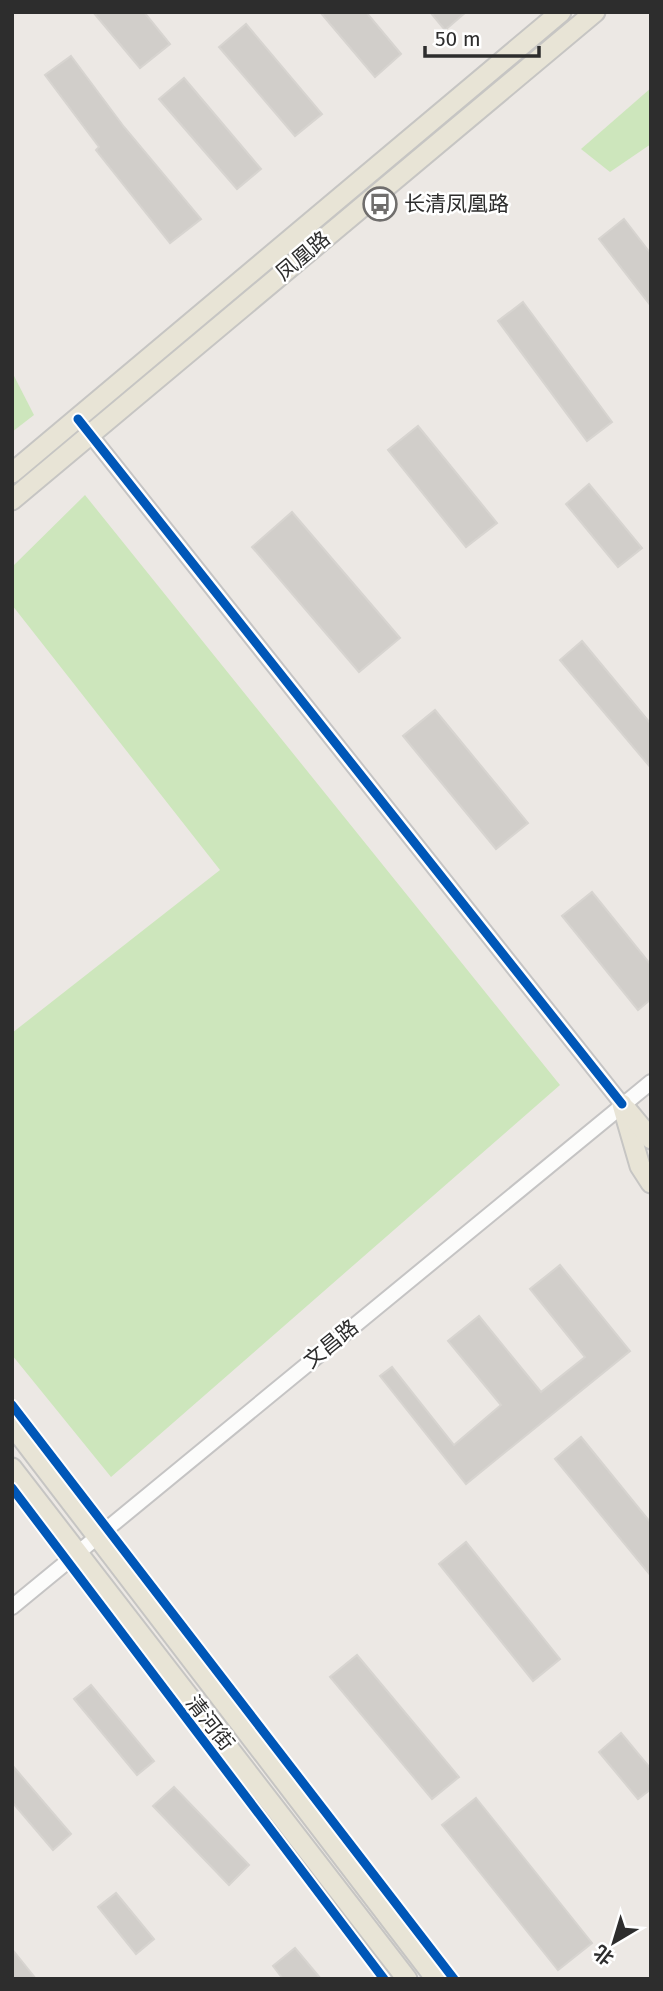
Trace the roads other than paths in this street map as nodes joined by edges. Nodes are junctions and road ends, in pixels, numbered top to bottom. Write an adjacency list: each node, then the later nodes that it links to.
1 (561, 12): 3 (main road, 凤凰路)
2 (595, 12): 3 (main road, 凤凰路)
3 (84, 426): 4 (main road, 凤凰路); 5 (main road, 凤凰路); 7 (street)
4 (12, 473)
5 (12, 500)
6 (651, 1082): 7 (street, 文昌路)
7 (622, 1104): 8 (main road); 9 (main road); 12 (street, 文昌路)
8 (651, 1139)
9 (651, 1182)
10 (12, 1424): 12 (main road, 清河街)
11 (12, 1468): 13 (main road, 清河街)
12 (98, 1536): 13 (street, 文昌路); 16 (main road, 清河街)
13 (77, 1553): 14 (street, 文昌路); 15 (main road, 清河街)
14 (12, 1607)
15 (407, 1979)
16 (436, 1979)

